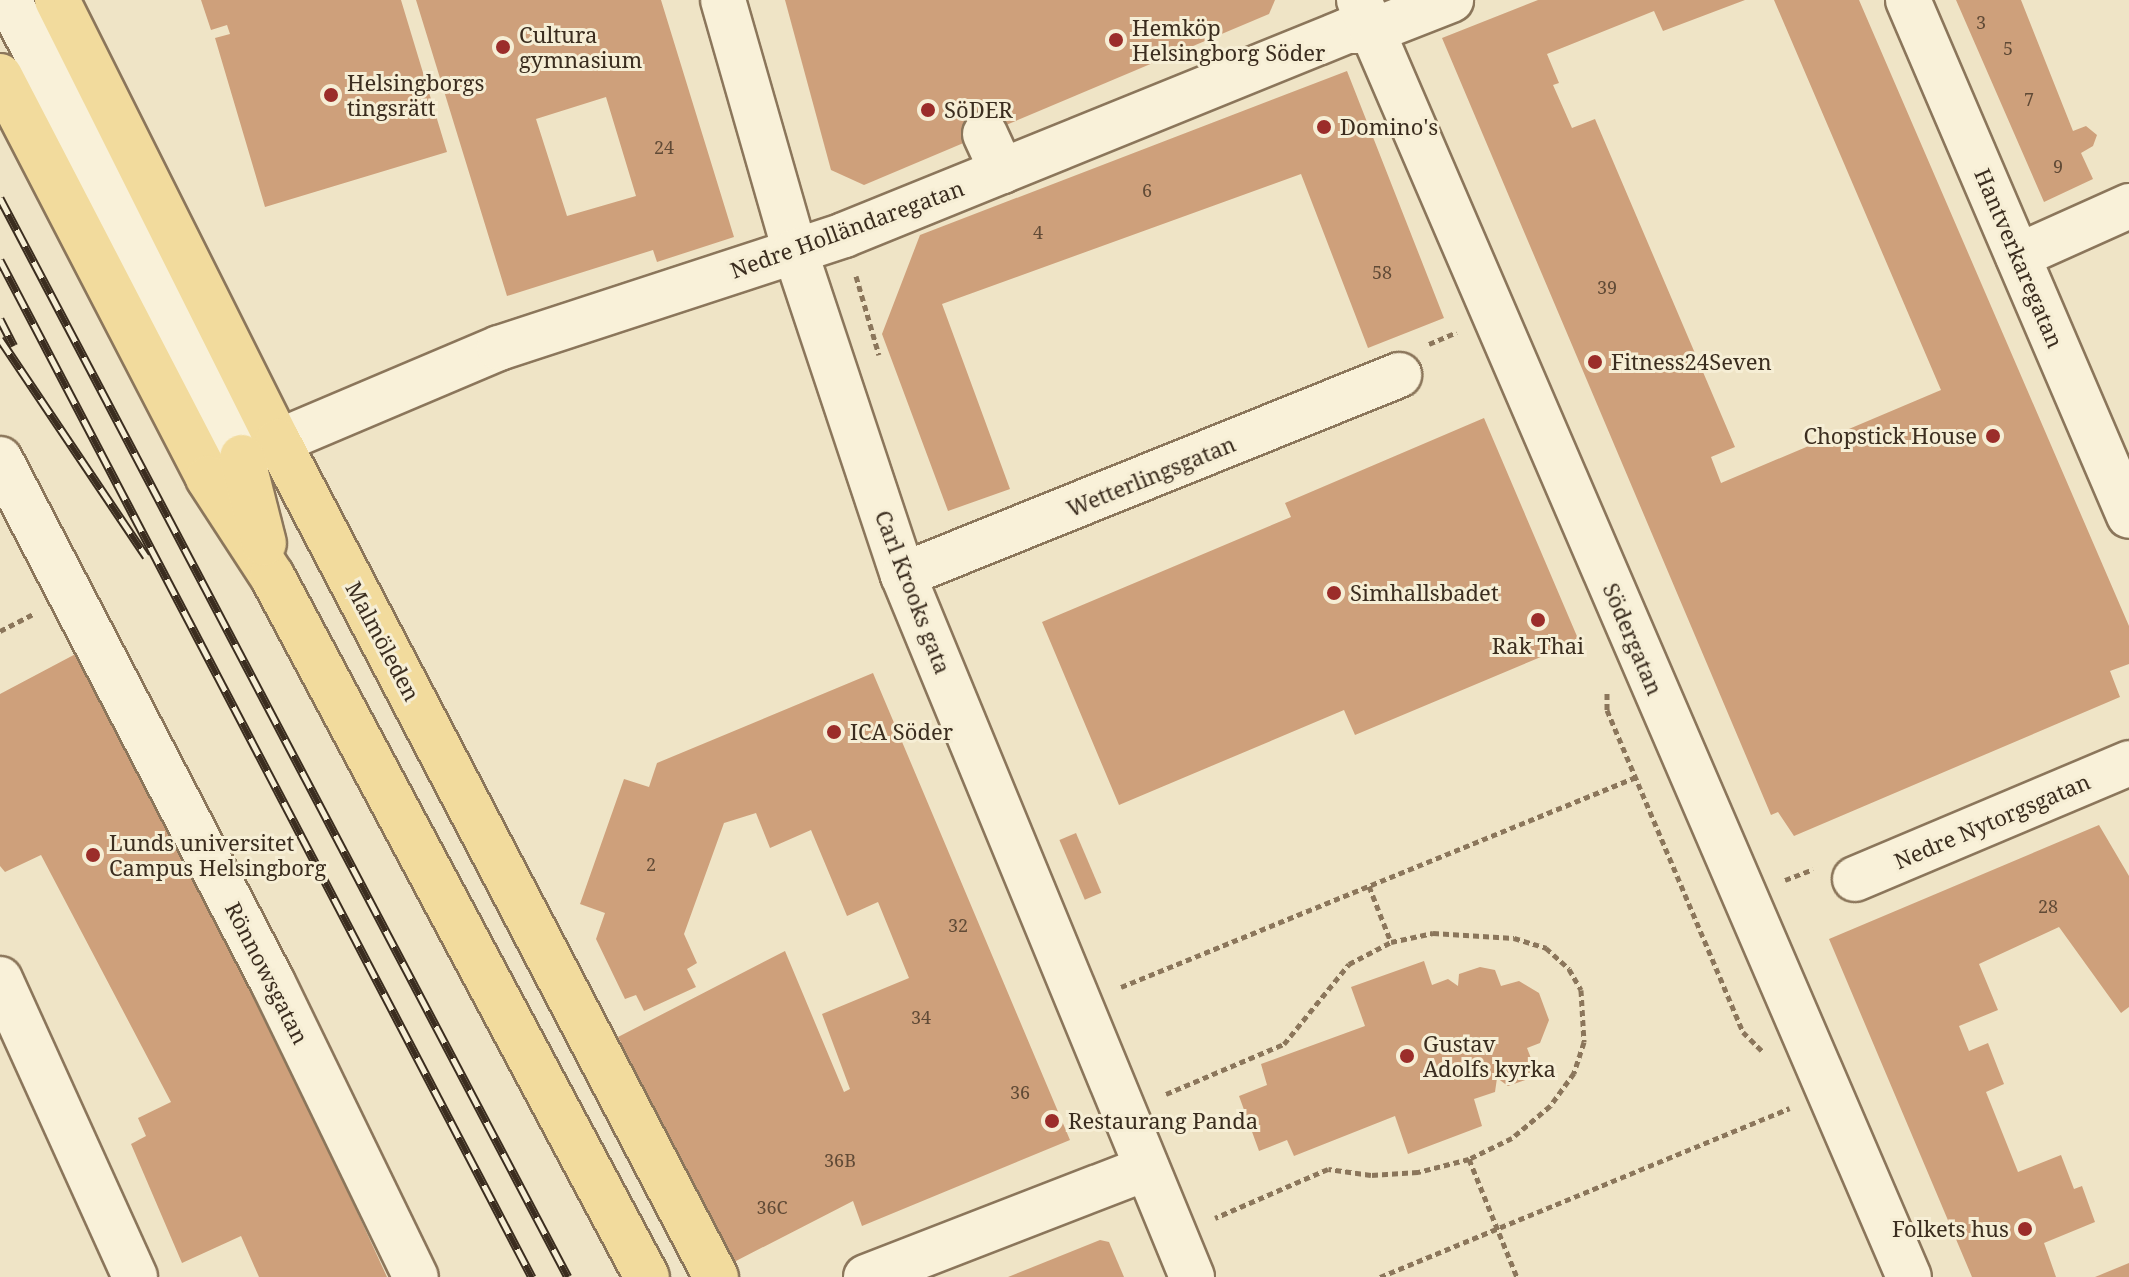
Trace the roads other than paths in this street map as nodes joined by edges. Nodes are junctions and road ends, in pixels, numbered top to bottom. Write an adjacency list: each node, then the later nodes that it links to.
1 (9, 0): 12 (street)
2 (57, 0): 12 (main road, Malmöleden)
3 (723, 0): 9 (street, Carl Krooks gata)
4 (1451, 0): 6 (street, Nedre Holländaregatan)
5 (1908, 0): 10 (street, Hantverkaregatan)
6 (1366, 16): 9 (street, Nedre Holländaregatan); 27 (street, Södergatan)
7 (0, 76): 16 (main road, Malmöleden)
8 (2129, 206): 10 (street)
9 (795, 251): 12 (street, Nedre Holländaregatan); 15 (street, Carl Krooks gata)
10 (2018, 256): 14 (street, Hantverkaregatan)
11 (1399, 375): 15 (street, Wetterlingsgatan)
12 (260, 449): 16 (main road, Malmöleden); 24 (main road, Malmöleden)
13 (0, 459): 22 (street, Rönnowsgatan)
14 (2129, 516)
15 (903, 575): 20 (street, Carl Krooks gata)
16 (272, 576): 23 (main road, Malmöleden)
17 (2129, 763): 18 (street, Nedre Nytorgsgatan)
18 (1855, 879)
19 (0, 979): 21 (street)
20 (1147, 1168): 25 (street); 26 (street, Carl Krooks gata)
21 (135, 1277)
22 (416, 1277)
23 (647, 1277)
24 (716, 1277)
25 (866, 1277)
26 (1192, 1277)
27 (1909, 1277)

